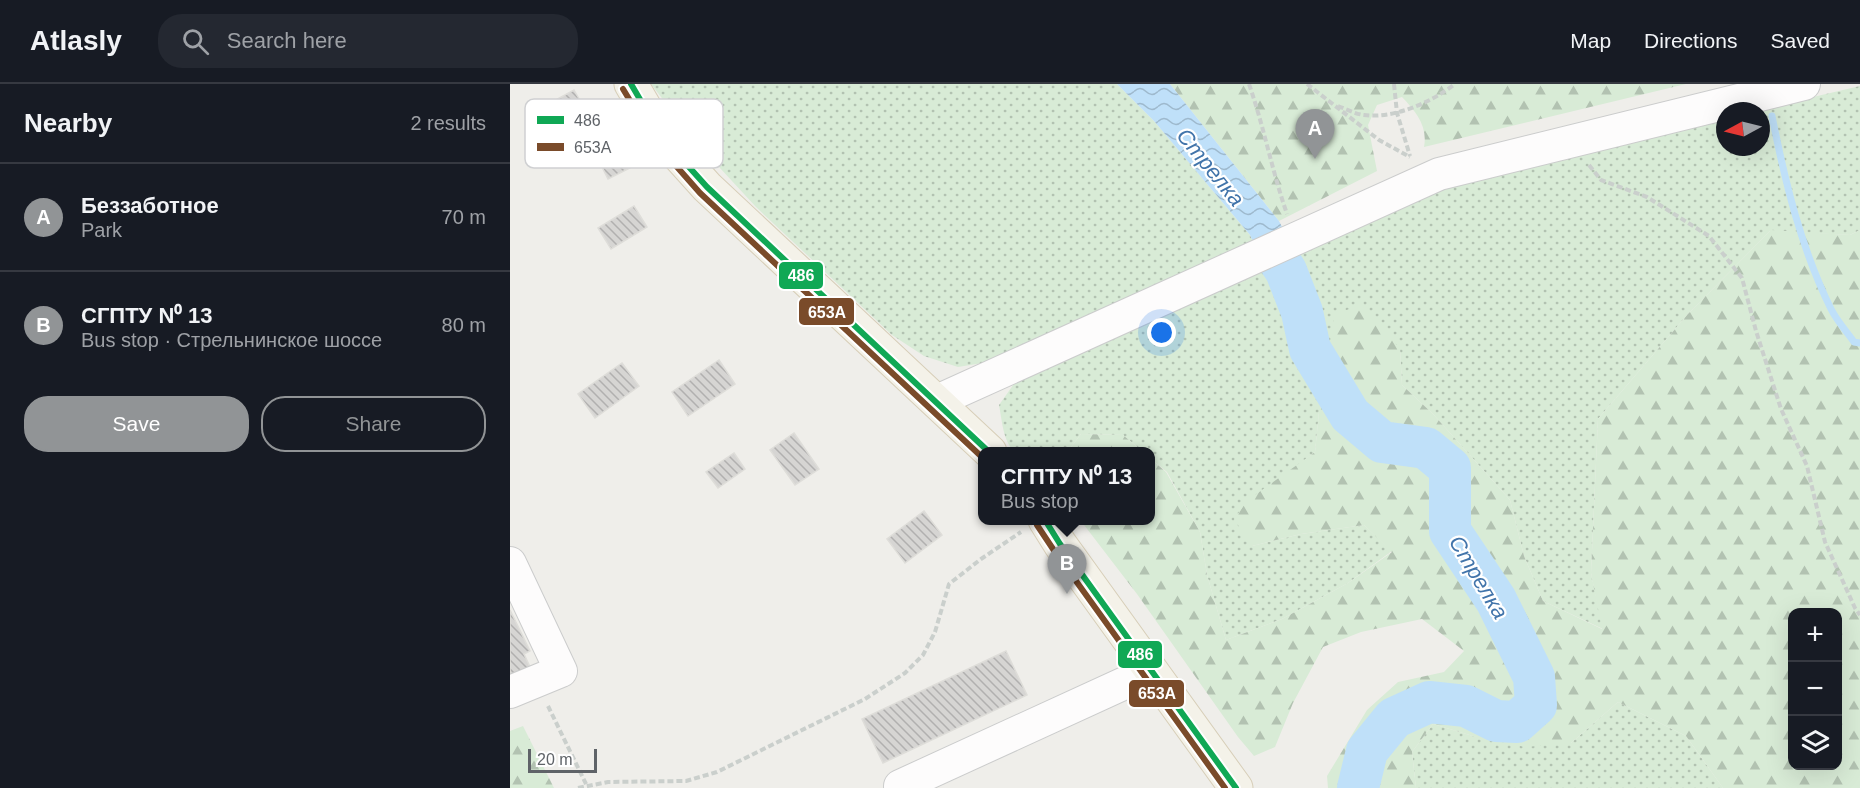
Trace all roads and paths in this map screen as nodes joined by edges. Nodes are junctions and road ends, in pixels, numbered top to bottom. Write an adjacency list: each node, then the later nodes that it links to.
1 (630, 84): 7 (main road)
2 (1249, 84): 13 (path)
3 (1307, 84): 8 (path)
4 (1394, 84): 9 (path)
5 (1455, 84): 9 (path)
6 (1804, 84): 10 (street)
7 (639, 99)
8 (1331, 104): 9 (path); 12 (path)
9 (1397, 113): 12 (path)
10 (1571, 141): 12 (street); 19 (path)
11 (690, 168): 14 (main road)
12 (1419, 168): 13 (street)
13 (1294, 240): 14 (street)
14 (938, 401): 15 (main road)
15 (985, 447)
16 (1035, 525): 22 (path)
17 (1038, 525): 20 (main road)
18 (510, 563): 21 (street)
19 (1860, 615)
20 (1151, 671): 23 (street); 25 (main road)
21 (536, 681): 22 (path)
22 (587, 786): 24 (path)
23 (900, 786)
24 (579, 788)
25 (1236, 788)

